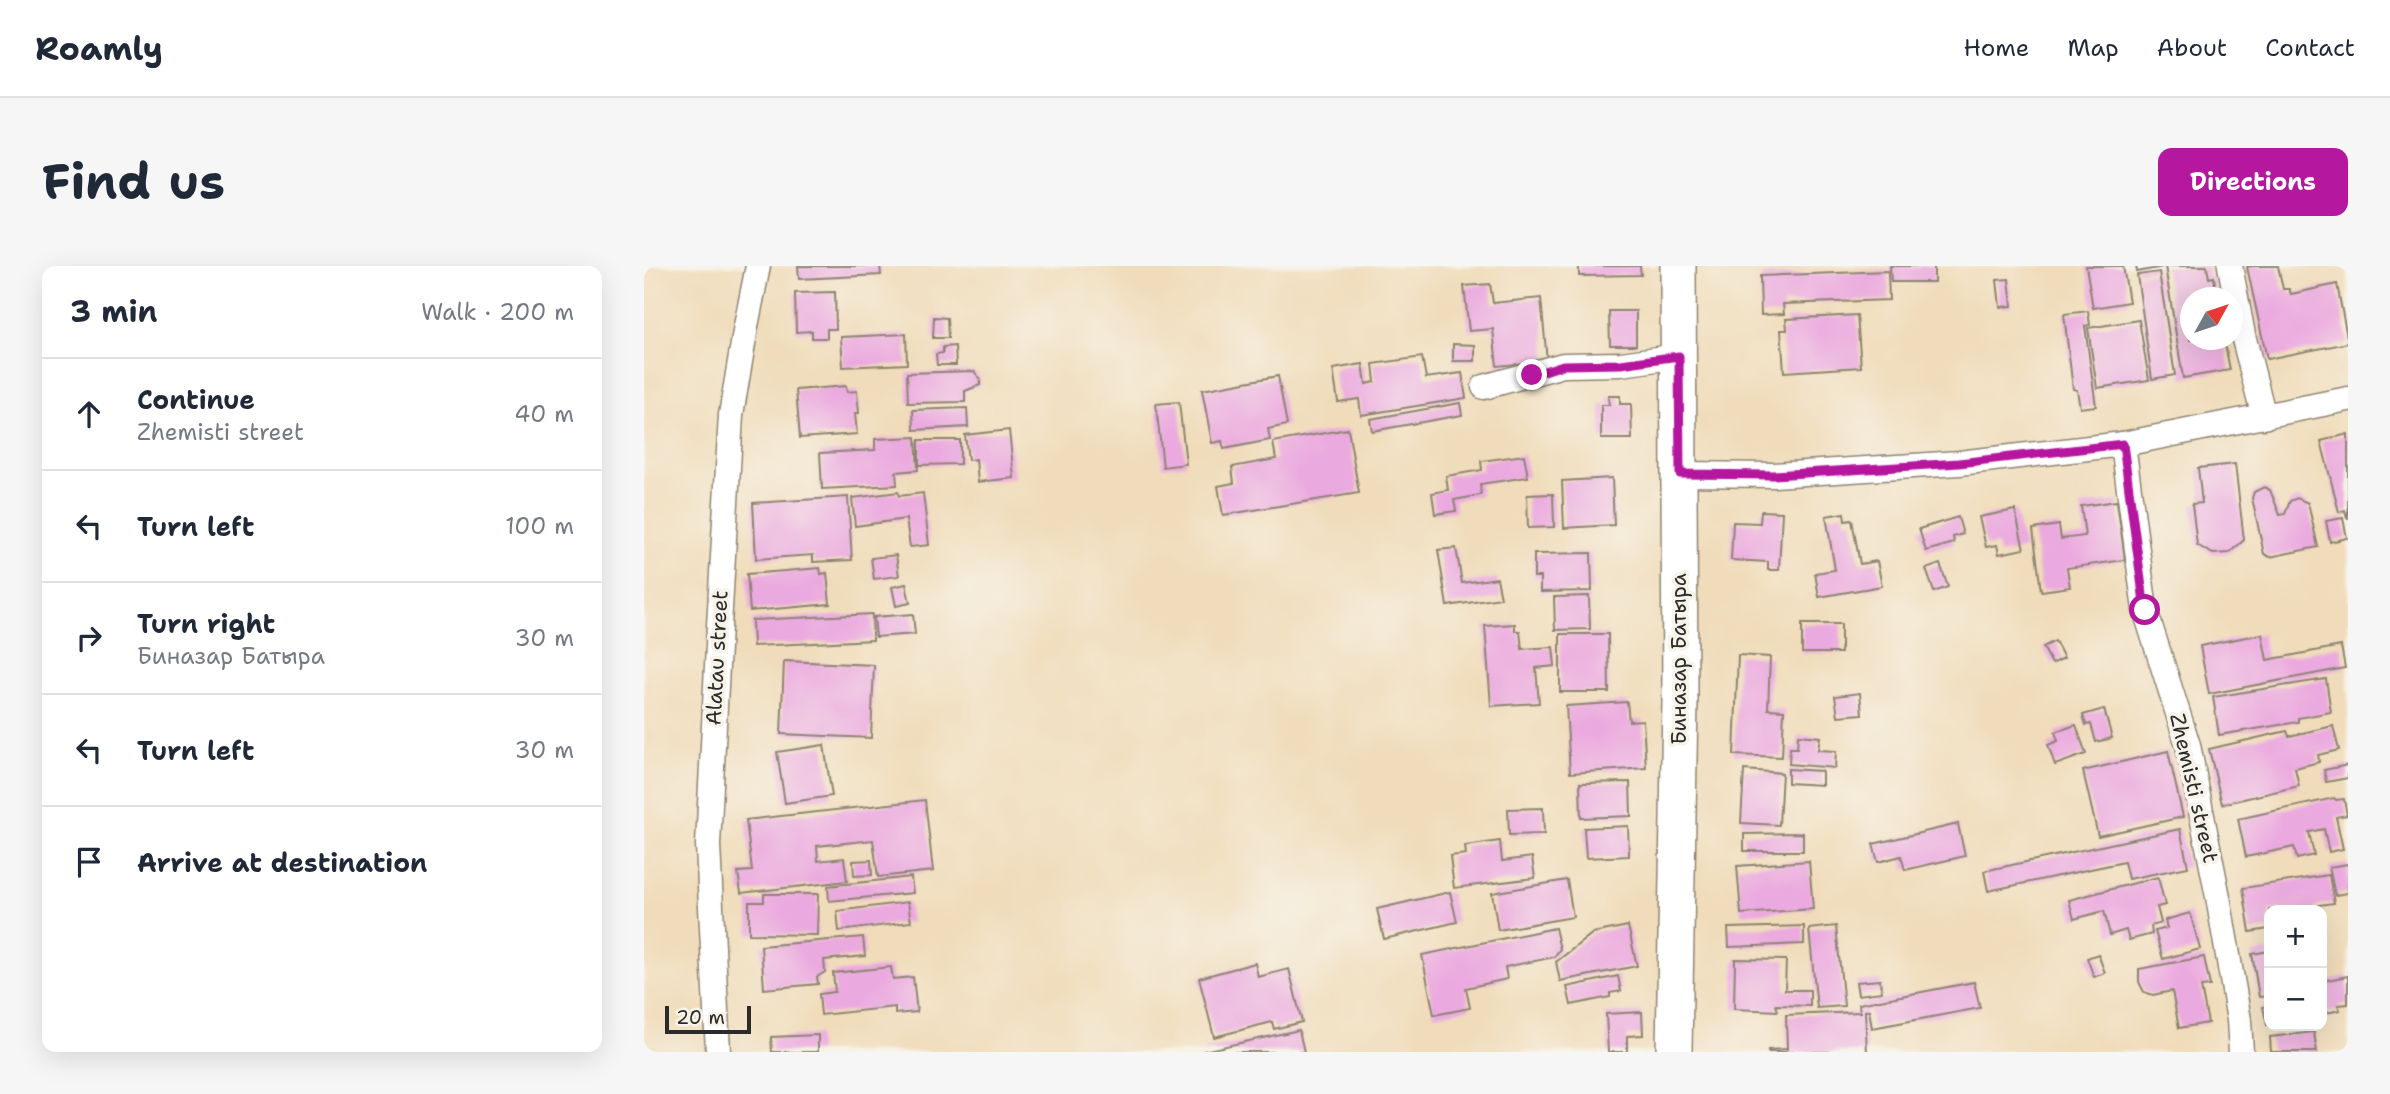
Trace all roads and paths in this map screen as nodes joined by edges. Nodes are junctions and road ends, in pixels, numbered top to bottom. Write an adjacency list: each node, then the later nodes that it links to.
1 (758, 266): 10 (street, Alatau street)
2 (1678, 266): 4 (street, Биназар Батыра)
3 (2230, 266): 7 (street)
4 (1679, 356): 5 (street); 9 (street, Биназар Батыра)
5 (1484, 387)
6 (2348, 399): 7 (street)
7 (2264, 417): 8 (street)
8 (2123, 444): 9 (street); 12 (street, Zhemisti street)
9 (1680, 474): 11 (street, Биназар Батыра)
10 (718, 1052)
11 (1674, 1052)
12 (2241, 1052)

